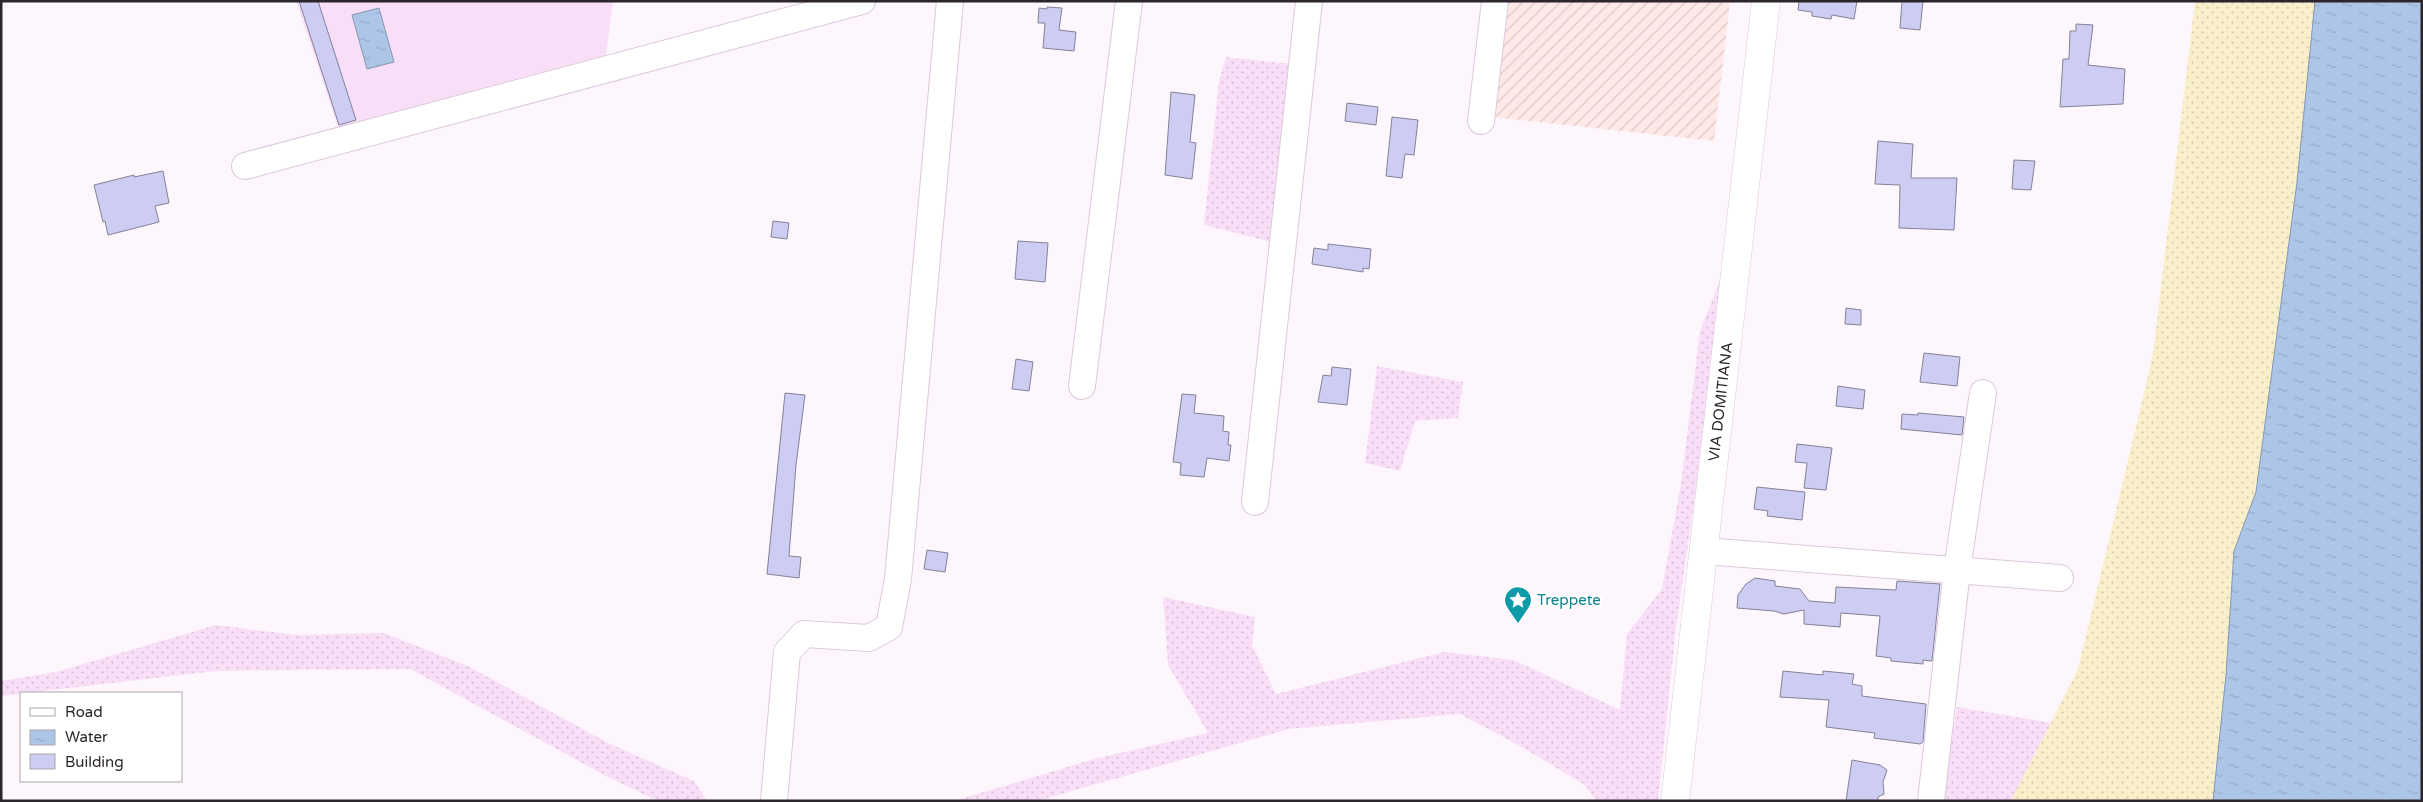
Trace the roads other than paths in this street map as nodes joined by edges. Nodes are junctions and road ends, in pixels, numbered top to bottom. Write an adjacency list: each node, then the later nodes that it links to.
1 (862, 1): 8 (street)
2 (950, 1): 15 (street)
3 (1129, 1): 9 (street)
4 (1309, 1): 11 (street)
5 (1495, 1): 7 (street)
6 (1766, 1): 12 (main road, VIA DOMITIANA)
7 (1481, 121)
8 (245, 166)
9 (1082, 386)
10 (1983, 393): 13 (street)
11 (1255, 502)
12 (1703, 551): 13 (street); 16 (main road, VIA DOMITIANA)
13 (1957, 570): 14 (street); 17 (street)
14 (2060, 578)
15 (774, 801)
16 (1675, 801)
17 (1931, 801)

